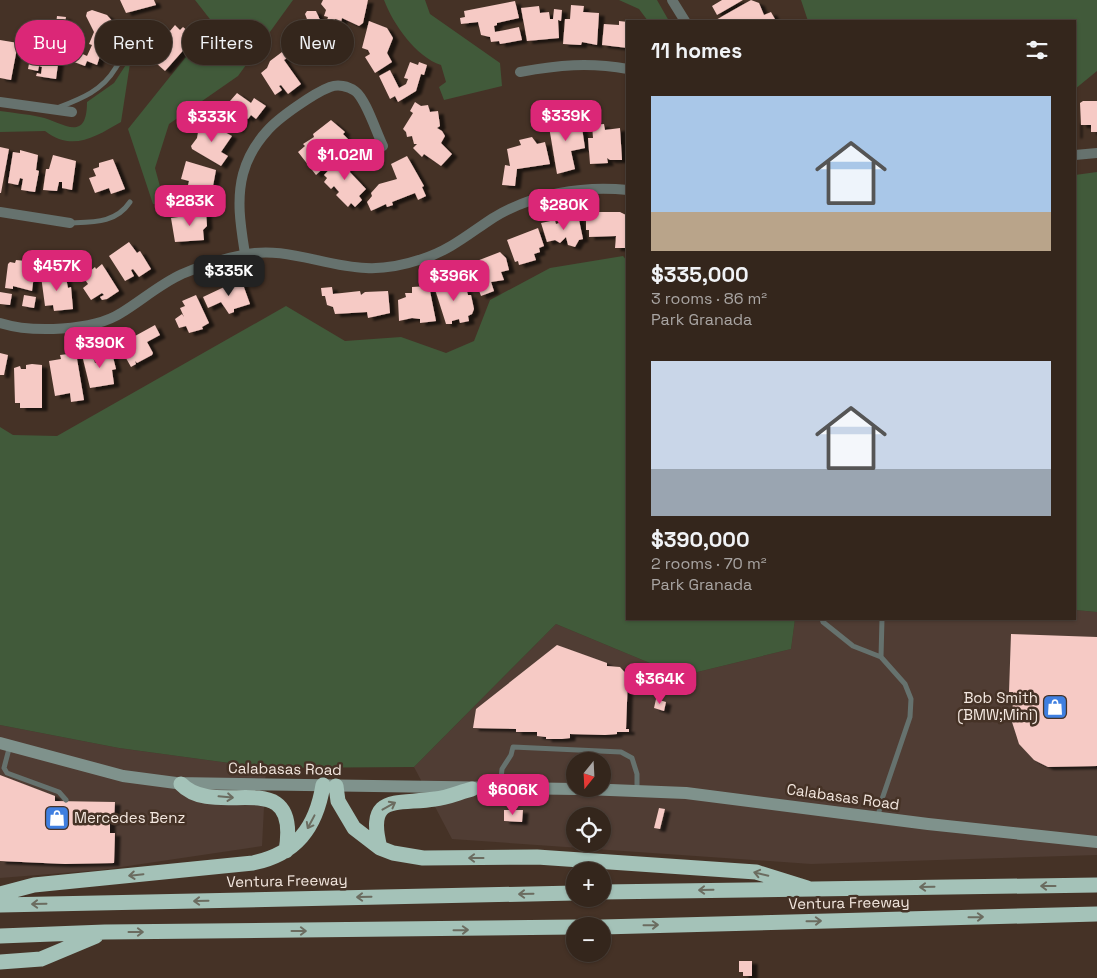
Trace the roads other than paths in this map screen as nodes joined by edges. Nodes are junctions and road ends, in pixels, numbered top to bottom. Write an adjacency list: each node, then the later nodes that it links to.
1 (672, 0): 2 (street)
2 (684, 20)
3 (118, 65): 7 (lane)
4 (626, 69): 5 (street)
5 (520, 72)
6 (0, 102): 7 (street)
7 (57, 109): 8 (street)
8 (72, 112)
9 (382, 146): 16 (street)
10 (1097, 153): 11 (street)
11 (1076, 155)
12 (626, 190): 16 (street)
13 (130, 202): 15 (lane)
14 (0, 212): 15 (street)
15 (70, 223)
16 (245, 254): 17 (street)
17 (0, 323)
18 (822, 620): 20 (lane)
19 (882, 620): 20 (lane)
20 (881, 657): 30 (lane)
21 (5, 744): 22 (main road, Calabasas Road); 29 (lane)
22 (181, 784): 23 (main road, Calabasas Road); 33 (highway, one-way to 33)
23 (329, 786): 25 (main road, Calabasas Road); 32 (highway); 33 (highway, one-way to 33)
24 (500, 788): 25 (main road, Calabasas Road); 26 (main road, Calabasas Road); 28 (lane)
25 (472, 789): 32 (highway, one-way to 25)
26 (566, 789)
27 (611, 789): 28 (main road, Calabasas Road)
28 (638, 790): 30 (main road, Calabasas Road)
29 (66, 800)
30 (878, 818): 31 (main road, Calabasas Road)
31 (1097, 842)
32 (380, 848): 35 (highway, one-way to 32)
33 (286, 851): 38 (highway, one-way to 38)
34 (1097, 885): 35 (highway, Ventura Freeway, one-way to 35)
35 (807, 888): 36 (highway, Ventura Freeway, one-way to 36)
36 (611, 892)
37 (566, 893): 39 (highway, Ventura Freeway, one-way to 39)
38 (0, 894)
39 (0, 905)
40 (1097, 914): 41 (highway, Ventura Freeway, one-way to 40)
41 (611, 926)
42 (566, 927): 43 (highway, one-way to 42)
43 (105, 932): 44 (highway); 45 (highway)
44 (0, 936)
45 (0, 962)

